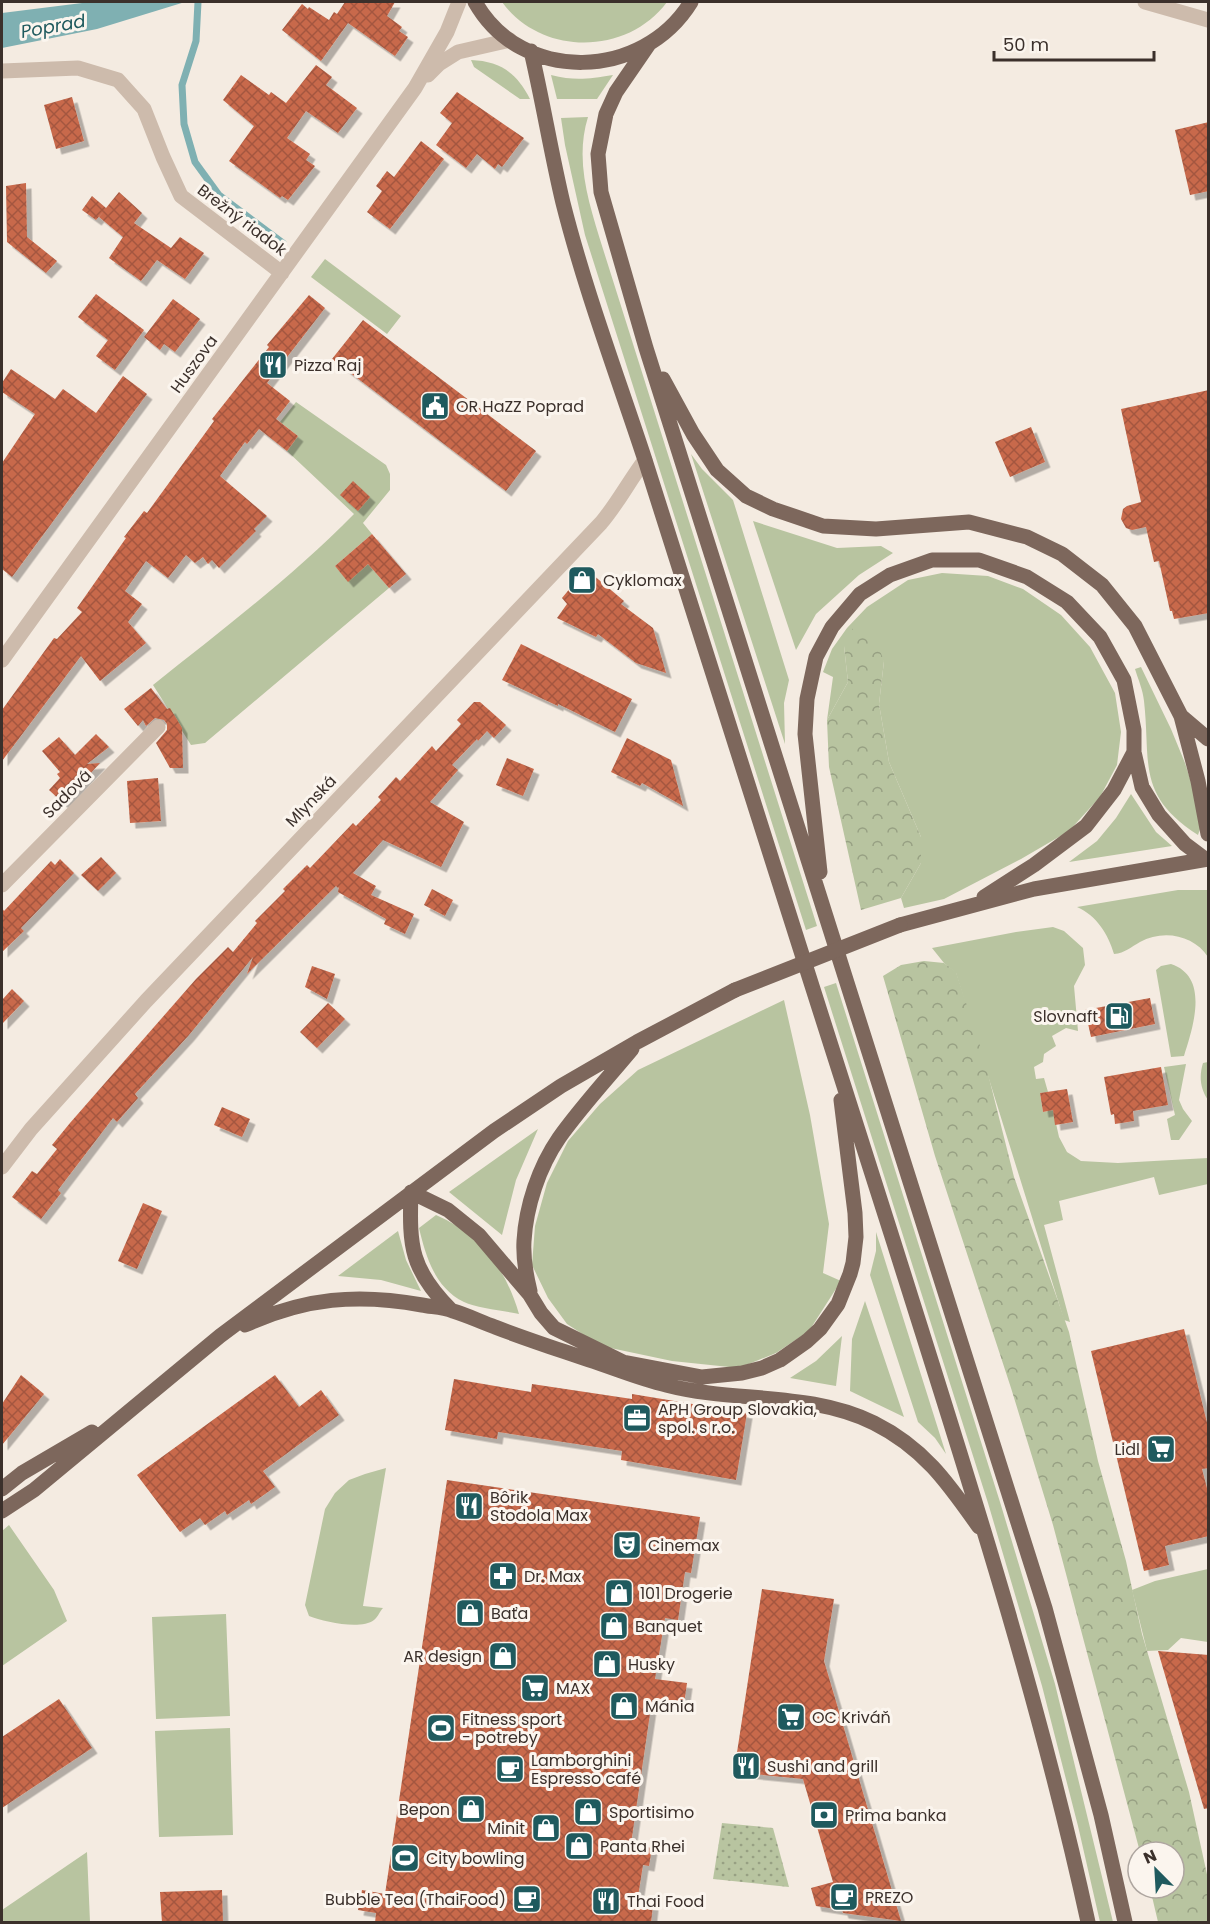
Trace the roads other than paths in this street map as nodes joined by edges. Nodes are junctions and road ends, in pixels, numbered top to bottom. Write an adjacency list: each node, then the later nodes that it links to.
1 (459, 2): 11 (street, Huszova)
2 (475, 2): 7 (main road)
3 (691, 2): 8 (main road)
4 (1144, 2): 5 (street)
5 (1171, 6): 6 (street)
6 (1209, 20)
7 (510, 40): 9 (main road); 11 (street, Huszova)
8 (649, 44): 9 (main road); 13 (main road)
9 (531, 51): 14 (main road)
10 (2, 71): 12 (street, Brežný riadok)
11 (415, 88): 12 (street, Huszova)
12 (282, 273): 15 (street, Huszova)
13 (646, 348): 16 (main road); 25 (main road)
14 (645, 460): 27 (main road); 28 (street, Mlynská)
15 (2, 660)
16 (1181, 716): 18 (main road); 20 (main road)
17 (158, 727): 23 (street, Sadová)
18 (1209, 739)
19 (1134, 752): 22 (main road); 24 (main road); 25 (main road)
20 (1209, 834)
21 (1209, 842): 22 (main road)
22 (1207, 860): 24 (main road)
23 (2, 885)
24 (973, 904): 26 (main road, bridge)
25 (824, 908): 38 (main road)
26 (638, 1042): 29 (main road); 30 (main road)
27 (836, 1061): 30 (main road); 36 (main road)
28 (2, 1167)
29 (411, 1192): 30 (main road); 31 (main road); 32 (main road)
30 (530, 1295)
31 (451, 1310): 32 (main road); 36 (main road)
32 (220, 1336): 33 (main road)
33 (133, 1407): 34 (main road); 35 (main road)
34 (2, 1489)
35 (2, 1511)
36 (987, 1539): 37 (main road)
37 (1088, 1923)
38 (1125, 1923)

